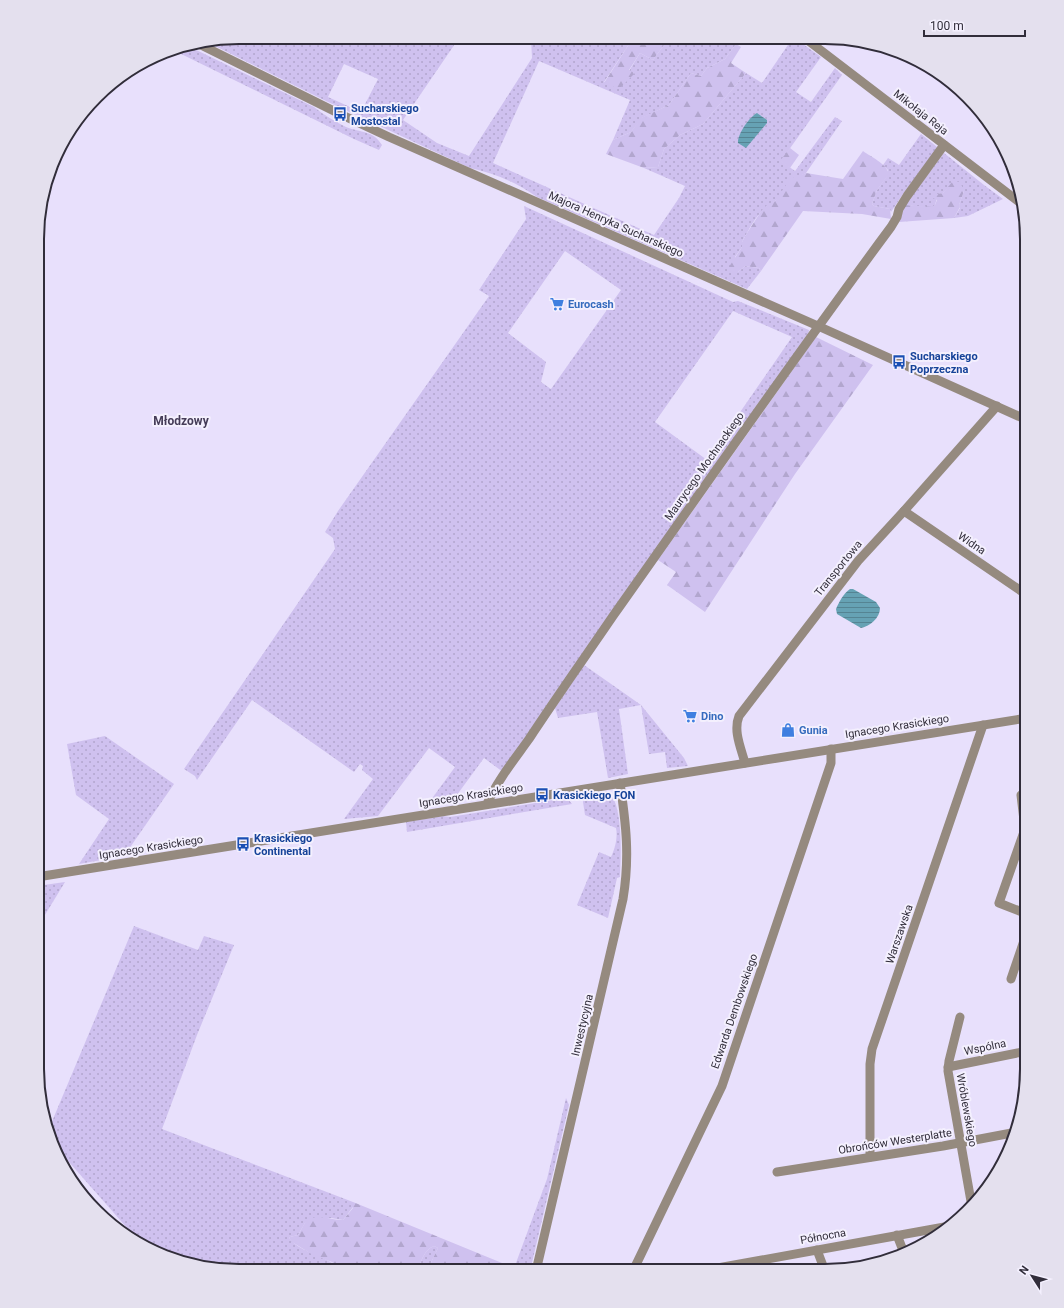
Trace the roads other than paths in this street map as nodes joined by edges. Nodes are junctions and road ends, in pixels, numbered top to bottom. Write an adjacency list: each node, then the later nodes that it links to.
1 (813, 44): 3 (street, Mikołaja Reja)
2 (206, 47): 5 (street, Majora Henryka Sucharskiego)
3 (944, 145): 4 (street, Mikołaja Reja); 5 (street, Maurycego Mochnackiego)
4 (1016, 200)
5 (818, 326): 6 (street, Majora Henryka Sucharskiego); 15 (street, Maurycego Mochnackiego)
6 (997, 406): 7 (street, Majora Henryka Sucharskiego); 8 (street, Transportowa)
7 (1020, 417)
8 (904, 511): 9 (street, Widna); 13 (street, Transportowa)
9 (1020, 590)
10 (1020, 719): 11 (street, Ignacego Krasickiego)
11 (983, 725): 12 (street, Ignacego Krasickiego); 26 (street, Warszawska)
12 (830, 749): 13 (street, Ignacego Krasickiego); 34 (street, Edwarda Dembowskiego)
13 (745, 763): 14 (street, Ignacego Krasickiego)
14 (620, 783): 15 (street, Ignacego Krasickiego); 33 (street, Inwestycyjna)
15 (487, 804): 17 (street, Ignacego Krasickiego)
16 (1020, 843): 18 (street)
17 (44, 876)
18 (1020, 911)
19 (1020, 953): 20 (street)
20 (1011, 979)
21 (960, 1017): 23 (street, Wróblewskiego)
22 (1020, 1052): 23 (street, Wspólna)
23 (948, 1067): 25 (street, Wróblewskiego)
24 (1009, 1133): 25 (street, Obrońców Westerplatte)
25 (961, 1142): 26 (street, Obrońców Westerplatte); 28 (street, Wróblewskiego)
26 (870, 1157): 27 (street, Obrońców Westerplatte)
27 (777, 1172)
28 (971, 1199)
29 (938, 1228): 30 (street, Północna)
30 (897, 1235): 31 (street); 32 (street, Północna)
31 (902, 1248)
32 (817, 1250): 35 (street, Północna); 36 (street)
33 (538, 1264)
34 (636, 1264)
35 (745, 1264)
36 (822, 1264)

